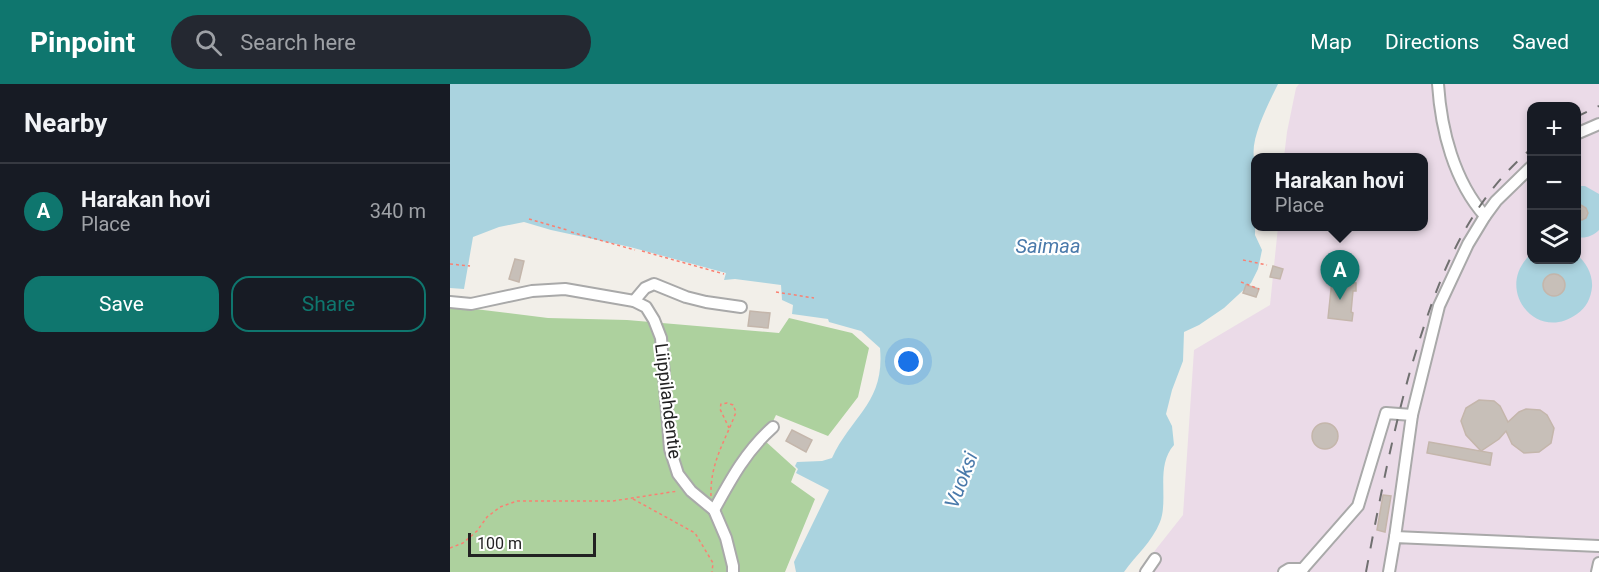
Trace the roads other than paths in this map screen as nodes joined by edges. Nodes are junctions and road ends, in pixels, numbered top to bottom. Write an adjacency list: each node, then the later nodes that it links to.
1 (1438, 84): 5 (street)
2 (1599, 124): 3 (street)
3 (1581, 132)
4 (1527, 171): 5 (street)
5 (1485, 216): 9 (street)
6 (634, 301): 7 (street); 8 (street); 11 (street, Liippilahdentie)
7 (450, 302)
8 (741, 307)
9 (1412, 415): 12 (street); 16 (street)
10 (773, 427): 11 (street)
11 (714, 510): 17 (street, Liippilahdentie)
12 (1395, 537): 13 (street); 20 (street)
13 (1599, 546)
14 (1155, 559): 18 (street)
15 (1599, 562): 21 (street)
16 (1301, 570): 19 (street)
17 (733, 572)
18 (1146, 572)
19 (1284, 572)
20 (1389, 572)
21 (1597, 572)

